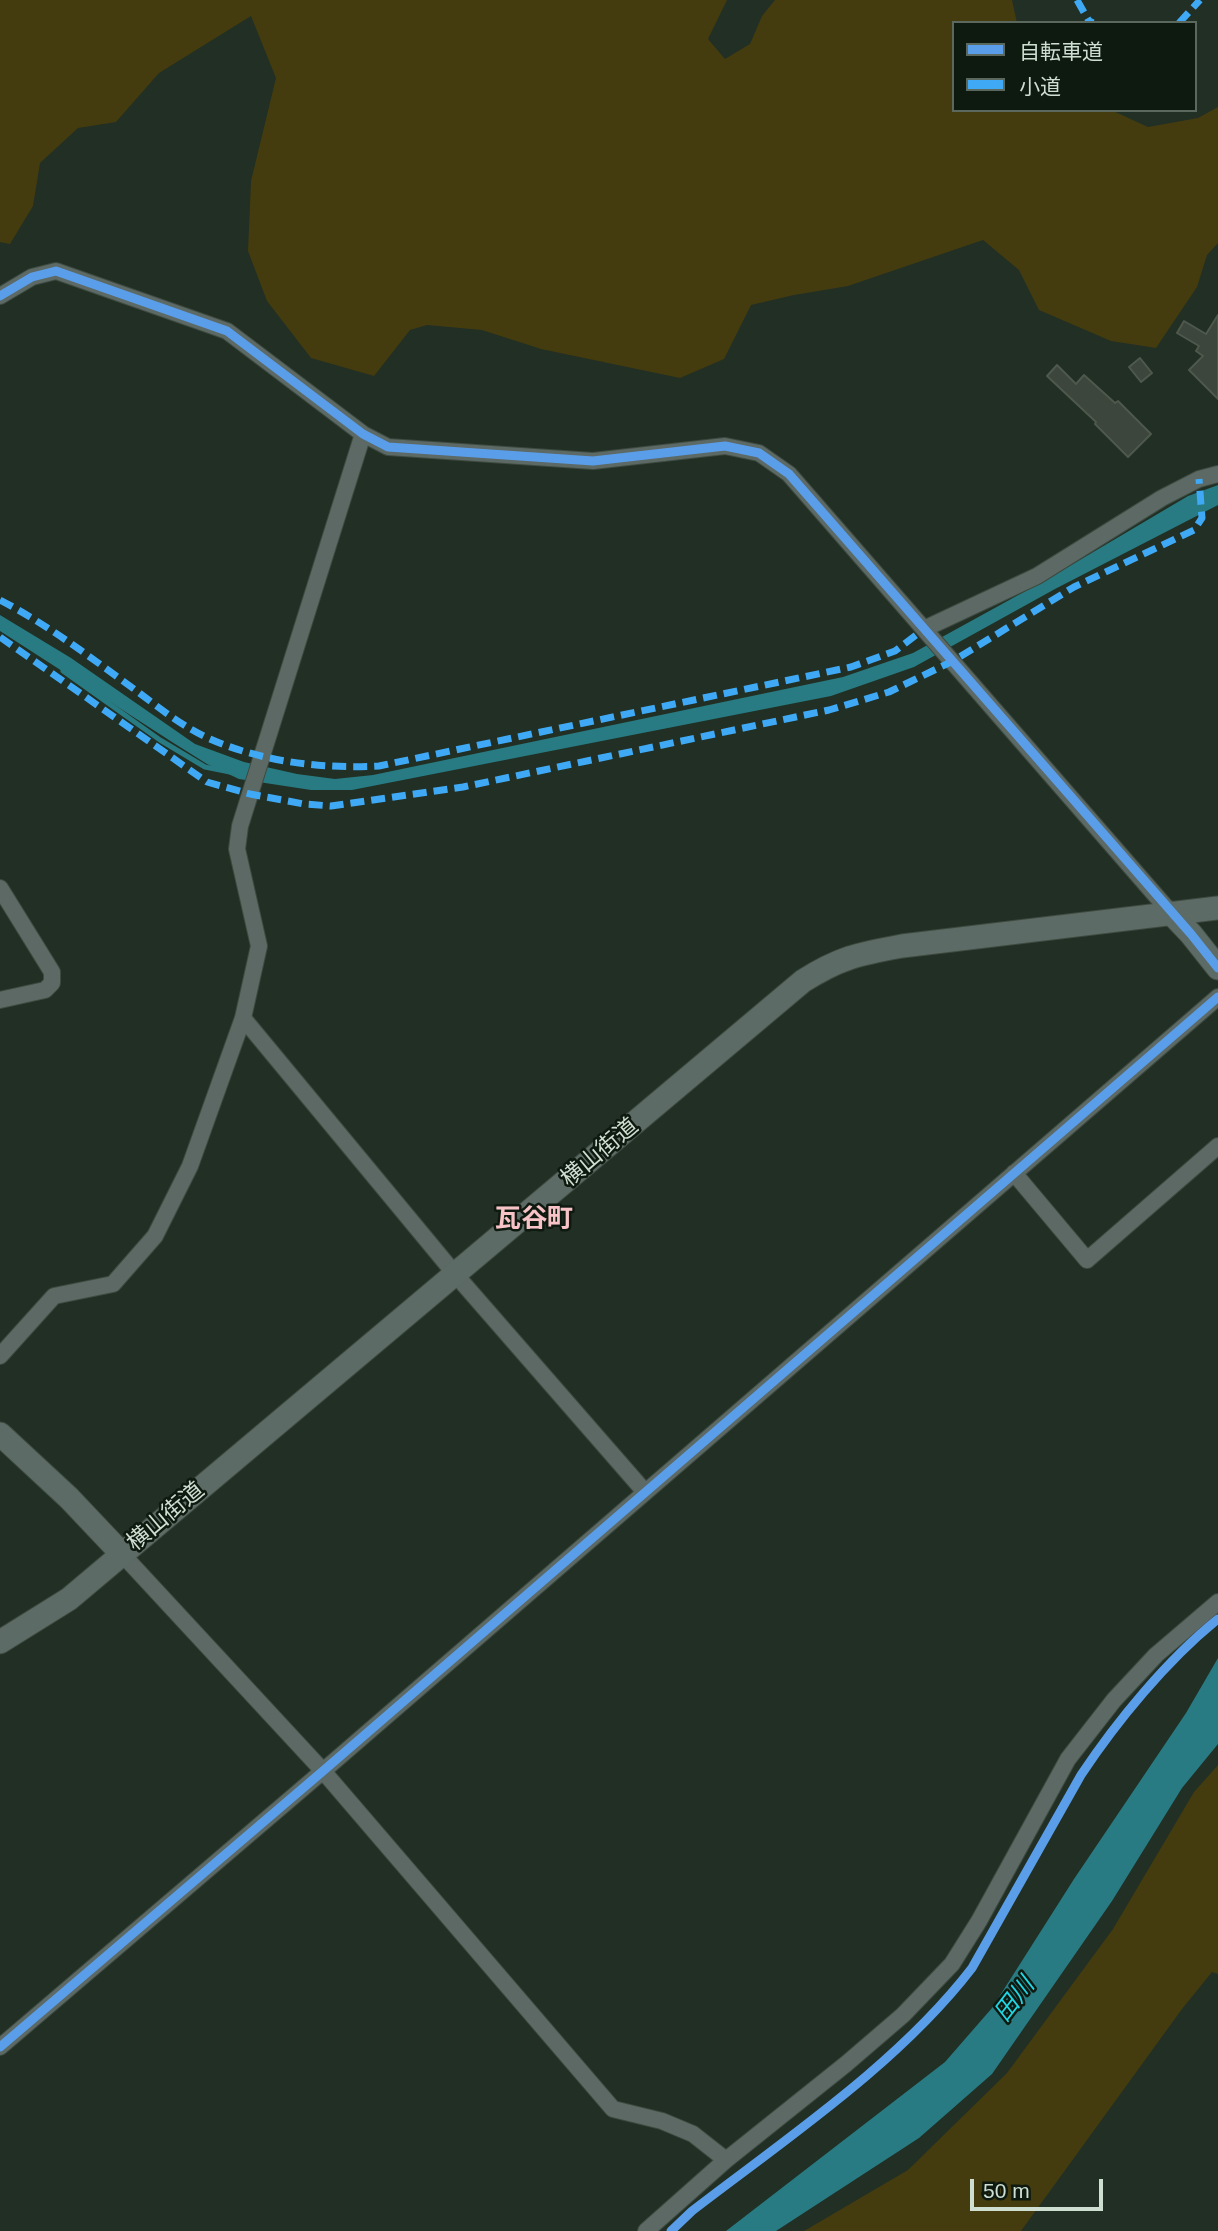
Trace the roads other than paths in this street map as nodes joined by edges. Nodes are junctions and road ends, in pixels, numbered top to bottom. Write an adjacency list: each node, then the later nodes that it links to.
1 (0, 296): 2 (street)
2 (363, 434): 4 (street); 11 (street)
3 (1218, 474): 4 (street)
4 (924, 629): 7 (street)
5 (0, 888): 10 (street)
6 (1218, 908): 7 (street, 横山街道)
7 (1171, 913): 8 (street); 14 (street, 横山街道)
8 (1218, 968)
9 (1218, 997): 13 (street)
10 (0, 1000)
11 (243, 1018): 14 (street); 15 (street)
12 (1218, 1146): 13 (street)
13 (1014, 1173): 17 (street)
14 (455, 1274): 17 (street); 18 (street, 横山街道)
15 (0, 1356)
16 (0, 1434): 18 (street)
17 (645, 1492): 21 (street)
18 (122, 1554): 20 (street, 横山街道); 21 (street)
19 (1218, 1602): 23 (street)
20 (0, 1642)
21 (323, 1771): 22 (street); 23 (street)
22 (0, 2047)
23 (726, 2160): 24 (street)
24 (646, 2231)

